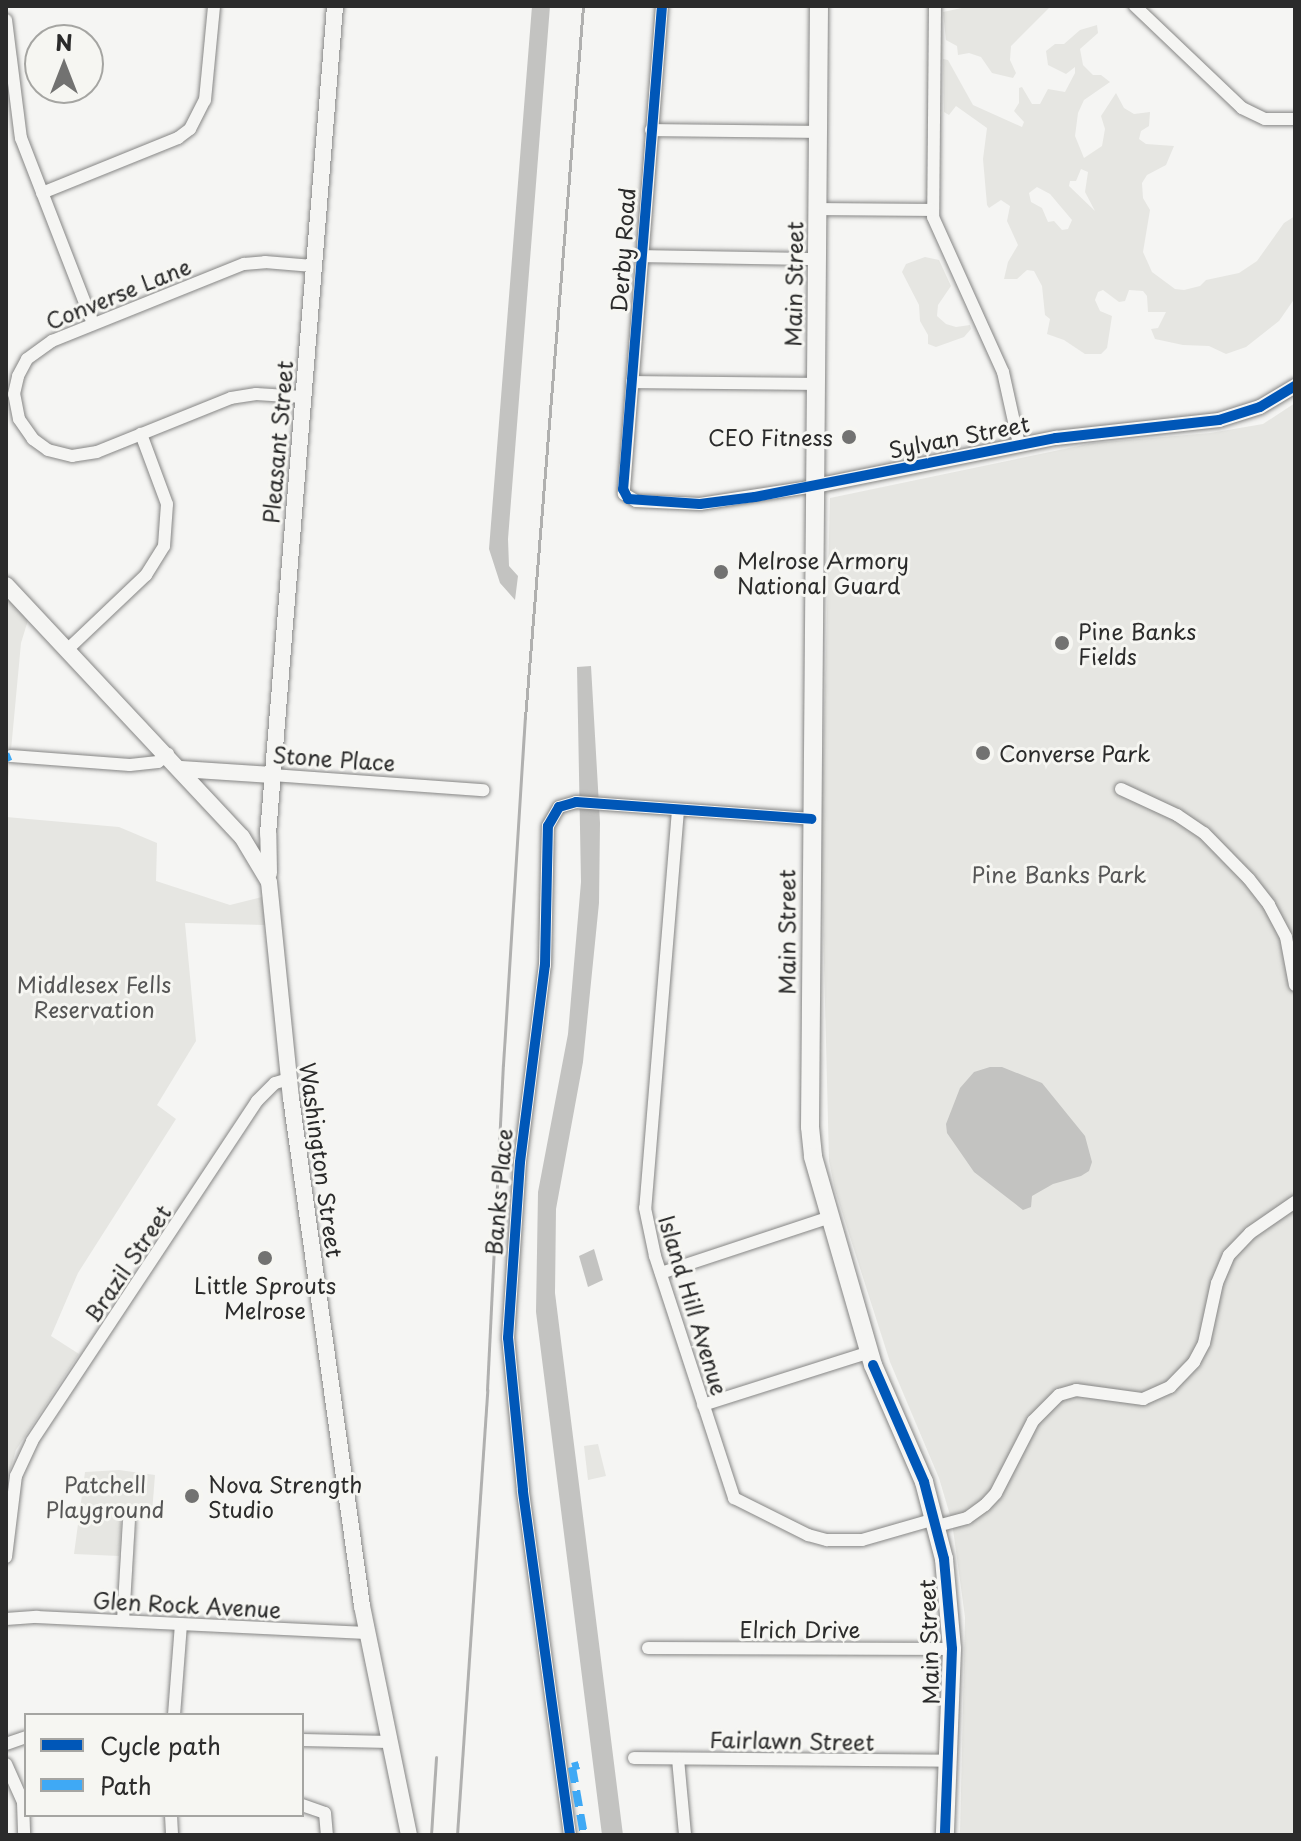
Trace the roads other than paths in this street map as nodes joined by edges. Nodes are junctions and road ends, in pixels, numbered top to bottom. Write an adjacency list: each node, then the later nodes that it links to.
1 (214, 6): 11 (street)
2 (335, 6): 16 (main road, Pleasant Street)
3 (662, 6): 9 (street, Derby Road)
4 (819, 6): 10 (main road, Main Street)
5 (935, 6): 13 (street)
6 (1135, 6): 8 (street)
7 (6, 20): 11 (street)
8 (1295, 119)
9 (651, 130): 10 (street); 14 (street, Derby Road)
10 (818, 132): 12 (main road, Main Street)
11 (42, 193): 17 (street)
12 (817, 209): 13 (street); 15 (main road, Main Street)
13 (932, 210): 23 (street)
14 (642, 256): 15 (street); 18 (street, Derby Road)
15 (817, 259): 19 (main road, Main Street)
16 (313, 266): 17 (street, Converse Lane); 21 (main road, Pleasant Street)
17 (93, 324): 22 (street, Converse Lane)
18 (632, 382): 19 (street); 25 (street, Derby Road)
19 (815, 384): 24 (main road, Main Street)
20 (1295, 386): 23 (street, Sylvan Street)
21 (303, 397): 22 (street, Converse Lane); 31 (main road, Pleasant Street)
22 (141, 434): 27 (street)
23 (1019, 444): 24 (street, Sylvan Street)
24 (815, 486): 25 (street, Sylvan Street); 35 (main road, Main Street)
25 (626, 497)
26 (6, 585): 27 (main road, Washington Street)
27 (68, 649): 28 (main road, Washington Street)
28 (168, 754): 29 (street); 30 (main road, Washington Street)
29 (11, 756)
30 (181, 769): 31 (main road, Stone Place); 36 (main road, Washington Street)
31 (272, 775): 33 (street, Stone Place); 36 (main road, Pleasant Street)
32 (1121, 789): 37 (street)
33 (483, 790)
34 (678, 810): 35 (street, Banks Place); 41 (street, Island Hill Avenue); 64 (street, Banks Place)
35 (811, 819): 40 (main road, Main Street)
36 (269, 882): 38 (main road, Washington Street)
37 (1295, 985)
38 (289, 1079): 46 (street, Brazil Street); 50 (main road, Washington Street)
39 (1295, 1202): 45 (street, Island Hill Avenue)
40 (830, 1217): 41 (street); 42 (main road, Main Street)
41 (661, 1273): 43 (street, Island Hill Avenue)
42 (870, 1352): 43 (street); 45 (main road, Main Street)
43 (703, 1405): 45 (street, Island Hill Avenue)
44 (129, 1521): 48 (street)
45 (936, 1523): 52 (main road, Main Street)
46 (6, 1557)
47 (6, 1619): 48 (street, Glen Rock Avenue)
48 (123, 1621): 49 (street, Glen Rock Avenue)
49 (181, 1624): 50 (street, Glen Rock Avenue); 53 (street)
50 (366, 1633): 55 (main road, Washington Street)
51 (648, 1648): 52 (street, Elrich Drive)
52 (952, 1649): 58 (main road, Main Street)
53 (174, 1713)
54 (304, 1740): 55 (street)
55 (390, 1742): 63 (main road, Washington Street)
56 (634, 1758): 57 (street, Fairlawn Street)
57 (678, 1759): 58 (street, Fairlawn Street); 65 (street)
58 (949, 1761): 66 (main road, Main Street)
59 (6, 1764): 61 (street)
60 (304, 1806): 62 (street)
61 (24, 1835)
62 (327, 1835)
63 (409, 1835)
64 (570, 1835)
65 (685, 1835)
66 (945, 1835)

